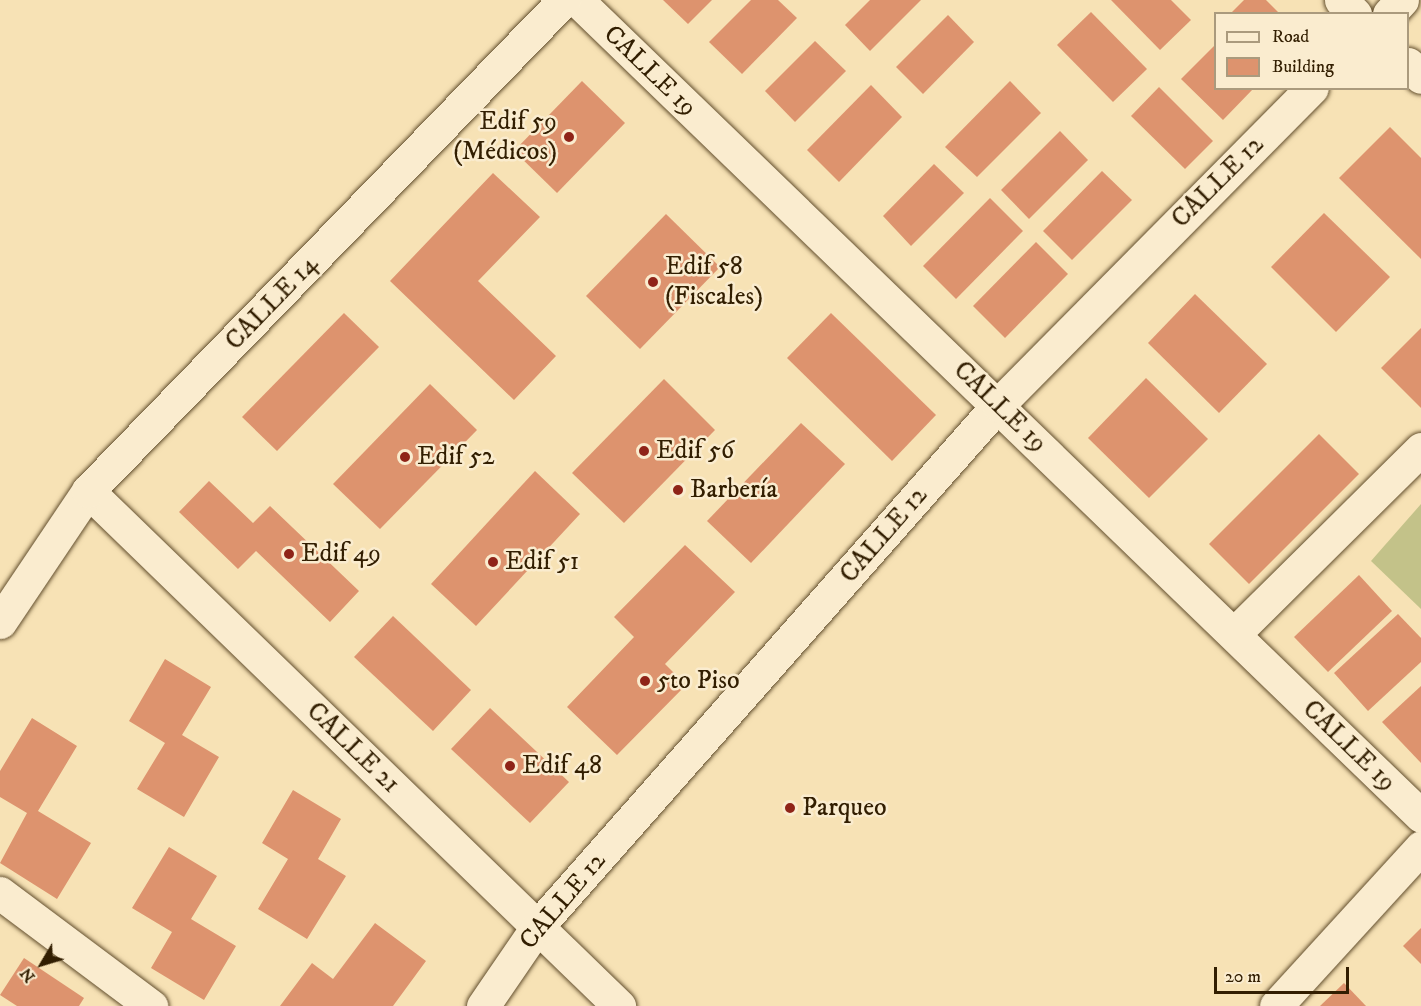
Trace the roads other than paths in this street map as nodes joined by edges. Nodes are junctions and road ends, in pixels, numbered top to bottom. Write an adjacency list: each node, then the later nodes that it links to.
1 (564, 0): 12 (street, CALLE 14)
2 (577, 0): 10 (street, CALLE 19)
3 (1341, 0): 5 (street)
4 (1402, 0): 6 (street)
5 (1353, 12)
6 (1391, 12)
7 (1409, 66): 8 (street)
8 (1421, 77)
9 (1310, 90): 10 (street, CALLE 12)
10 (998, 405): 14 (street, CALLE 19); 18 (street, CALLE 12)
11 (1421, 448): 14 (street)
12 (88, 491): 13 (street, CALLE 14); 18 (street, CALLE 21)
13 (0, 622)
14 (1234, 634): 15 (street, CALLE 19)
15 (1421, 816)
16 (1421, 847): 22 (street)
17 (0, 893): 19 (street)
18 (537, 927): 20 (street, CALLE 12); 21 (street, CALLE 21)
19 (151, 1006)
20 (483, 1006)
21 (619, 1006)
22 (1276, 1006)

